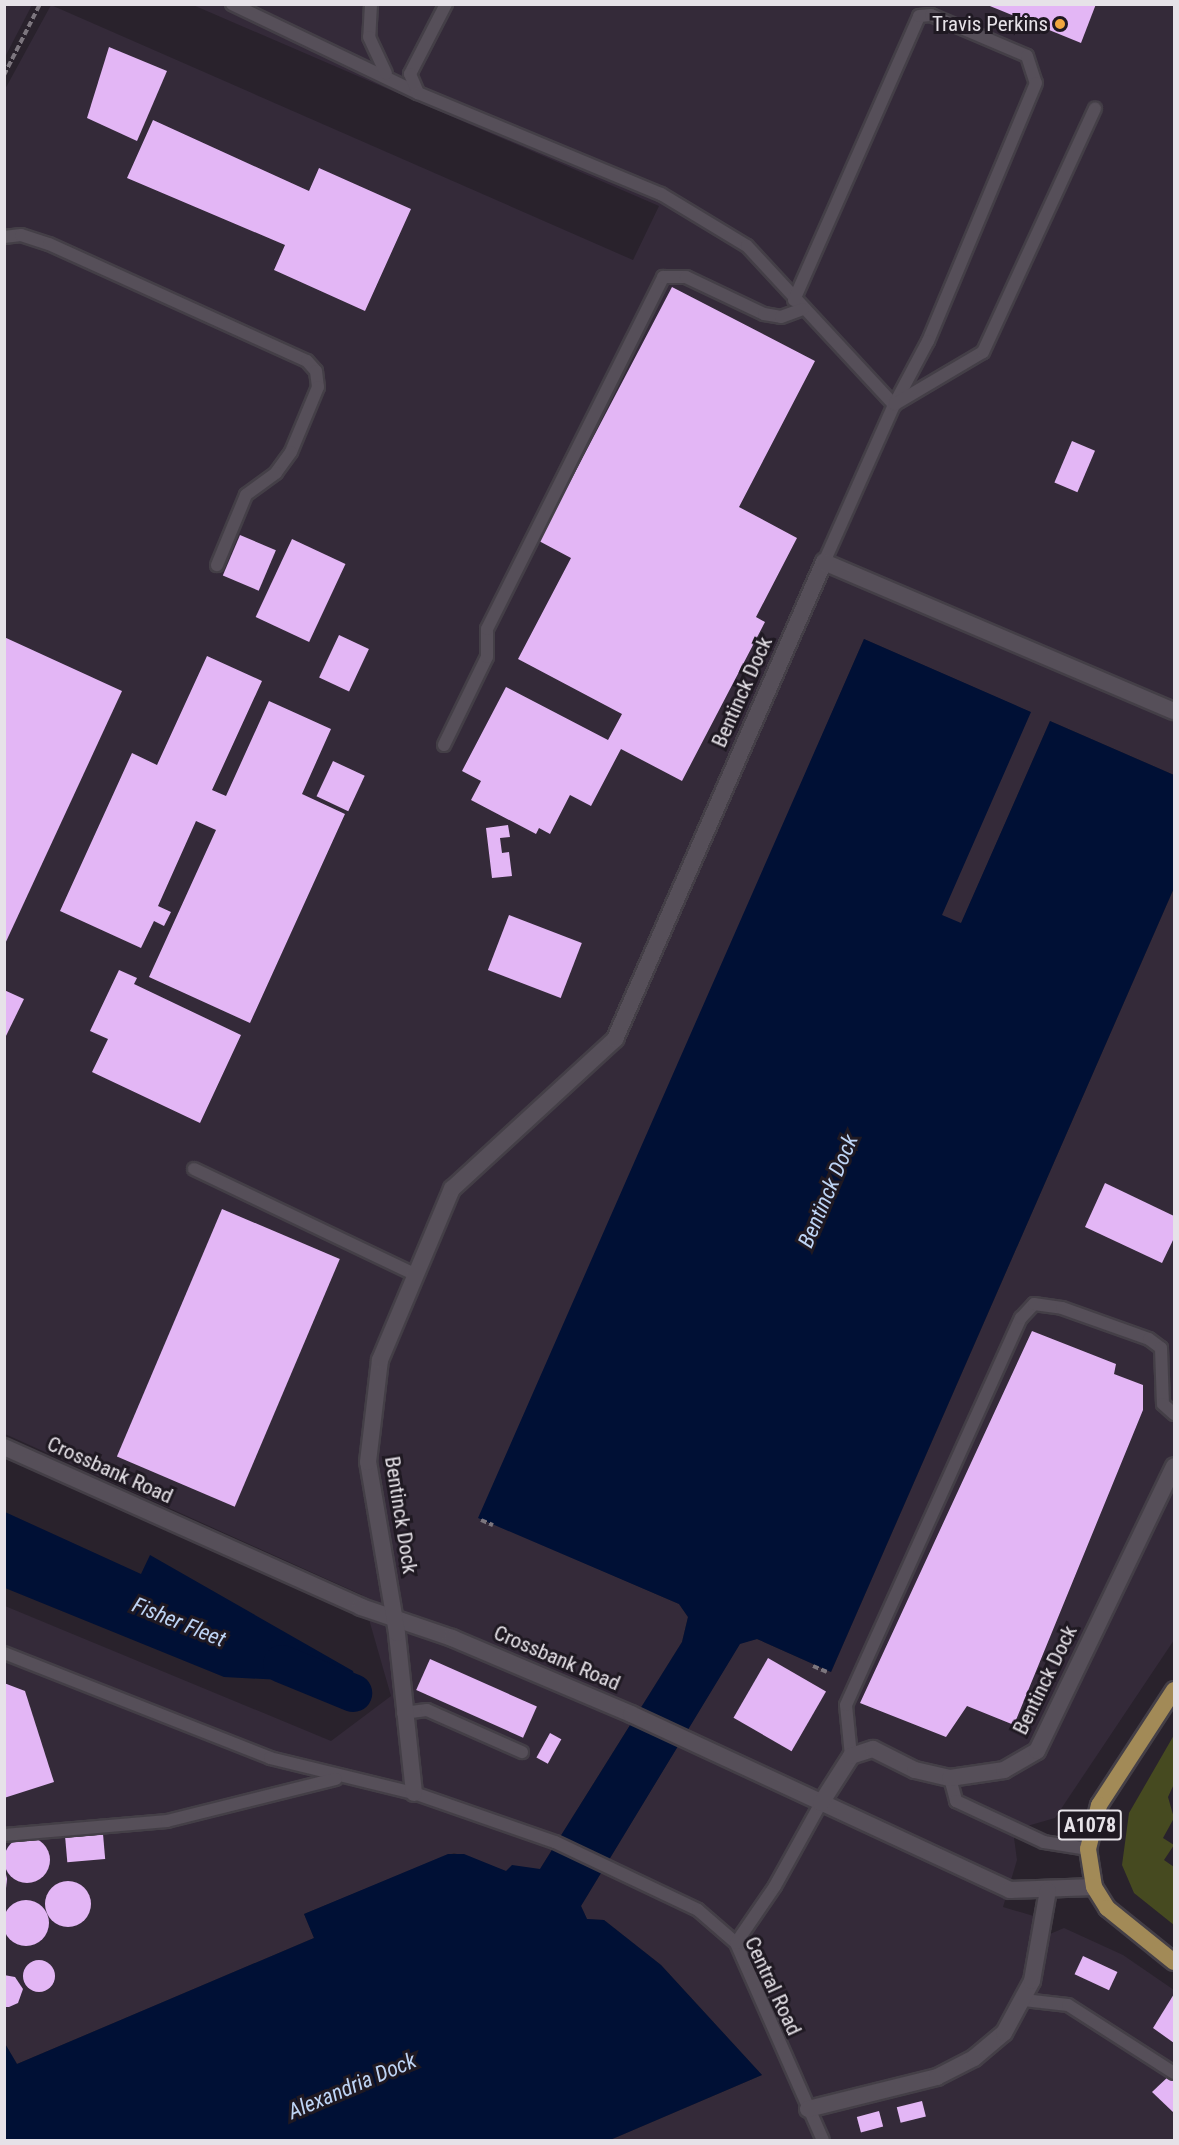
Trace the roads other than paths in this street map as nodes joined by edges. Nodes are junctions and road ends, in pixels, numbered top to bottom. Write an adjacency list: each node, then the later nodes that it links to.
1 (232, 4): 4 (lane)
2 (371, 4): 4 (lane)
3 (446, 4): 5 (lane)
4 (386, 73): 5 (lane)
5 (418, 93): 8 (lane)
6 (1095, 109): 9 (lane)
7 (4, 237): 11 (lane)
8 (799, 304): 9 (lane); 9 (lane); 13 (lane)
9 (894, 405): 10 (lane)
10 (824, 562): 12 (street); 15 (street, Bentinck Dock)
11 (217, 565)
12 (1174, 711)
13 (444, 745)
14 (195, 1169): 15 (lane)
15 (416, 1275): 19 (street, Bentinck Dock)
16 (1174, 1414): 24 (lane)
17 (4, 1447): 19 (street, Crossbank Road)
18 (1174, 1466): 26 (street, Bentinck Dock)
19 (395, 1618): 22 (street); 28 (street, Crossbank Road)
20 (4, 1653): 25 (lane, Central Road)
21 (1174, 1690): 30 (main road, A1078)
22 (403, 1713): 23 (lane); 27 (street)
23 (522, 1752)
24 (851, 1756): 26 (street, Bentinck Dock); 28 (street)
25 (339, 1778): 27 (lane, Central Road); 29 (lane)
26 (950, 1778): 30 (lane)
27 (414, 1793): 33 (lane, Central Road)
28 (821, 1803): 32 (street, Crossbank Road); 33 (lane)
29 (4, 1835)
30 (1088, 1849): 31 (main road, A1078)
31 (1094, 1887): 32 (street, Crossbank Road); 34 (main road, A1078)
32 (1048, 1890): 35 (street)
33 (736, 1943): 37 (lane, Central Road)
34 (1171, 1957)
35 (1024, 2000): 36 (lane); 37 (street)
36 (1174, 2073)
37 (808, 2109): 38 (lane, Central Road)
38 (823, 2140)

